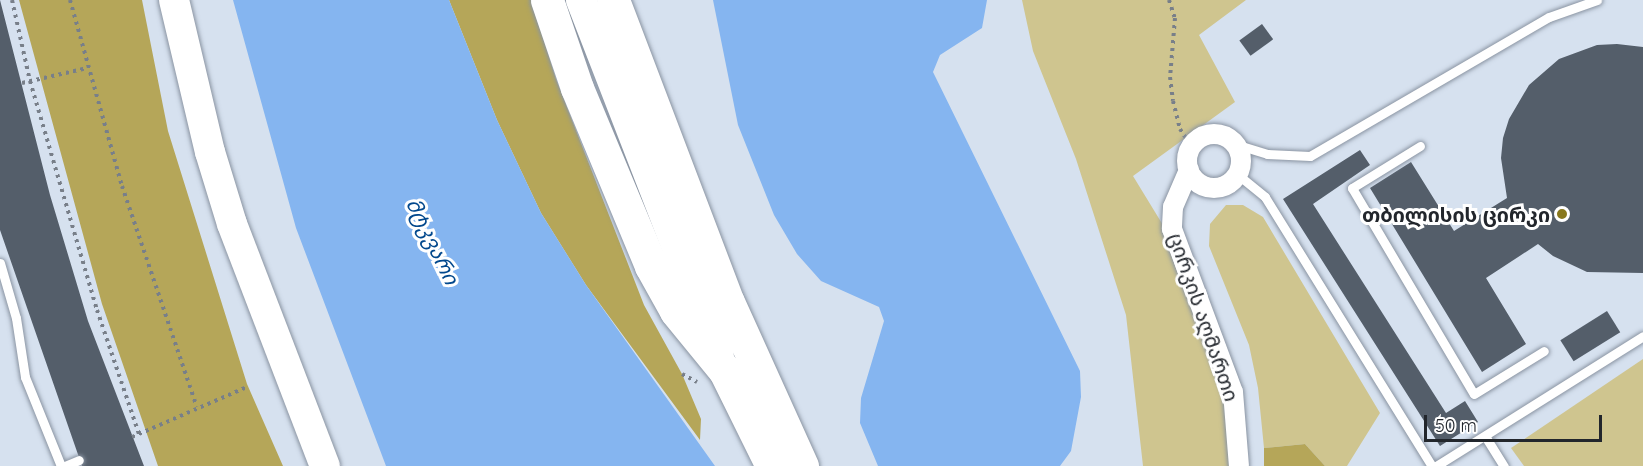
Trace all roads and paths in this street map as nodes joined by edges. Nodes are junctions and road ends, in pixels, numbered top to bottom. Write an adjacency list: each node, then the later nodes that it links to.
1 (12, 0): 10 (path)
2 (69, 0): 9 (path)
3 (174, 0): 28 (main road)
4 (547, 0): 20 (highway)
5 (581, 0): 20 (main road)
6 (613, 0): 30 (highway)
7 (1169, 0): 13 (path)
8 (1597, 0): 12 (lane)
9 (87, 68): 10 (path); 22 (path)
10 (30, 81): 11 (path); 23 (path)
11 (22, 83)
12 (1235, 144): 13 (street); 16 (street)
13 (1191, 146): 15 (street)
14 (1420, 146): 19 (lane)
15 (1188, 170): 16 (street); 31 (street, ცირკის აღმართი)
16 (1237, 174): 32 (lane)
17 (0, 263): 27 (lane)
18 (1643, 336): 24 (lane)
19 (1544, 351)
20 (725, 371): 29 (highway)
21 (247, 387): 22 (path)
22 (197, 407): 23 (path)
23 (139, 434): 25 (path)
24 (1485, 436): 32 (lane); 33 (lane)
25 (132, 437)
26 (79, 460): 27 (lane)
27 (63, 466)
28 (325, 466)
29 (772, 466)
30 (802, 466)
31 (1239, 466)
32 (1434, 466)
33 (1504, 466)

